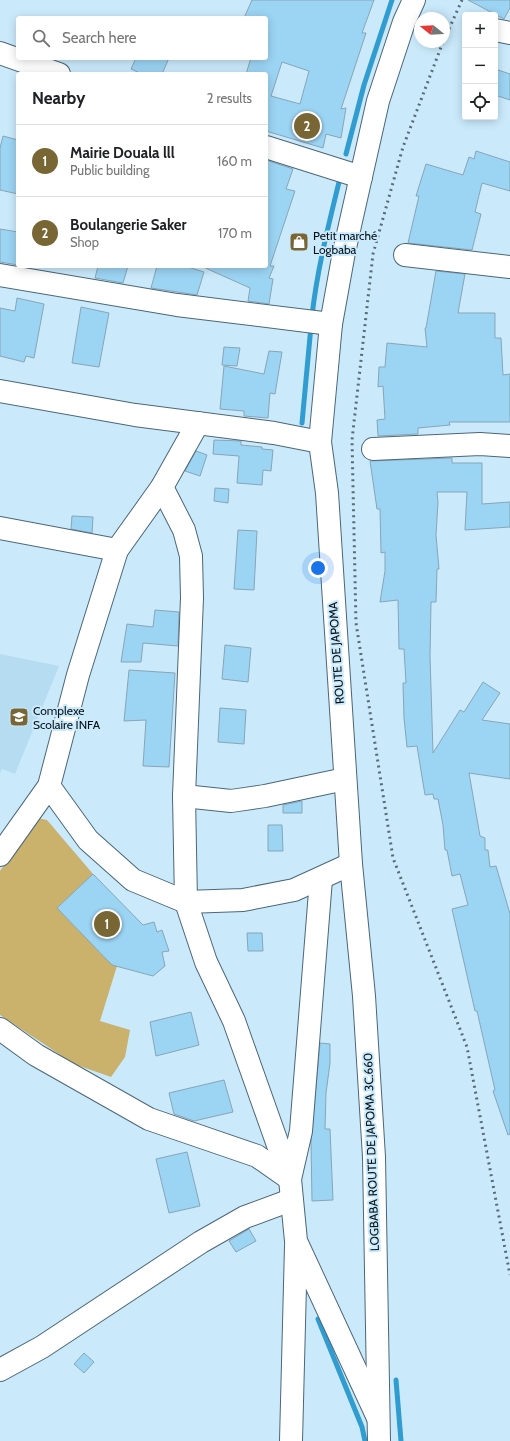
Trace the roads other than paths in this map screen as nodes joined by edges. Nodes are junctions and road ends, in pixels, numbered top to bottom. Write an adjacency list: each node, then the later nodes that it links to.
1 (414, 0): 9 (street, ROUTE DE JAPOMA)
2 (498, 31): 3 (street)
3 (510, 33)
4 (0, 52): 5 (street)
5 (16, 58)
6 (21, 60): 7 (street)
7 (54, 72)
8 (268, 148): 9 (street)
9 (361, 177): 13 (street, ROUTE DE JAPOMA)
10 (405, 256): 11 (street)
11 (510, 267)
12 (0, 275): 13 (street)
13 (331, 324): 16 (street, ROUTE DE JAPOMA)
14 (0, 391): 15 (street)
15 (198, 423): 16 (street); 19 (street)
16 (320, 442): 22 (street, ROUTE DE JAPOMA)
17 (510, 446): 18 (street)
18 (373, 449)
19 (162, 487): 21 (street); 24 (street)
20 (0, 528): 21 (street)
21 (117, 550): 23 (street)
22 (345, 779): 24 (street); 26 (street, ROUTE DE JAPOMA)
23 (49, 786): 25 (street); 28 (street)
24 (184, 796): 28 (street)
25 (0, 855)
26 (351, 864): 27 (street); 34 (street, LOGBABA ROUTE DE JAPOMA 3C.660)
27 (321, 879): 28 (street); 30 (street)
28 (186, 902): 30 (street)
29 (0, 1029): 30 (street)
30 (290, 1179): 31 (street)
31 (291, 1200): 32 (street); 33 (street)
32 (296, 1242): 34 (street); 35 (street)
33 (0, 1370)
34 (378, 1418): 36 (street, LOGBABA ROUTE DE JAPOMA 3C.660)
35 (291, 1441)
36 (379, 1441)

